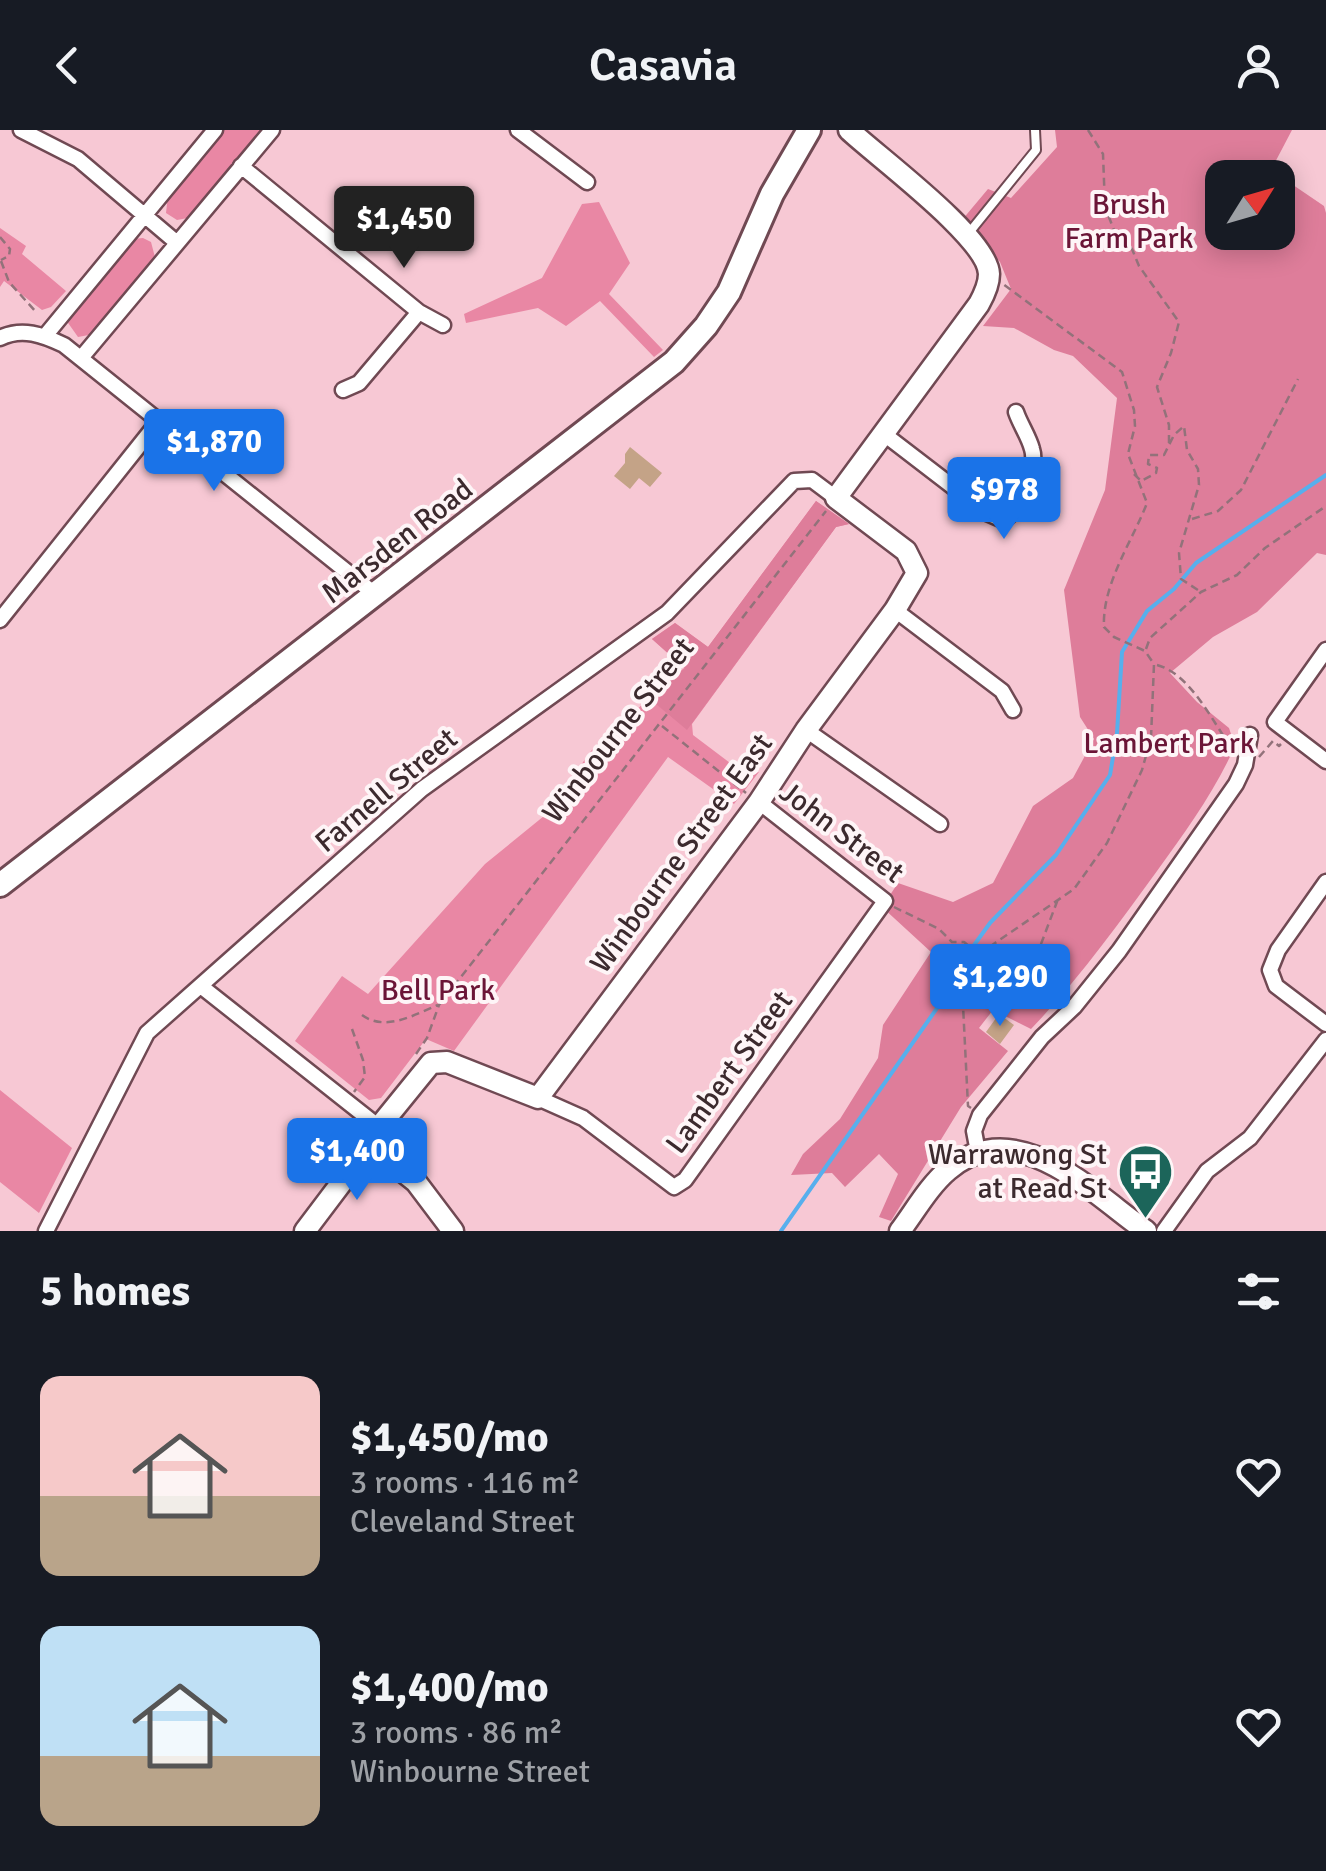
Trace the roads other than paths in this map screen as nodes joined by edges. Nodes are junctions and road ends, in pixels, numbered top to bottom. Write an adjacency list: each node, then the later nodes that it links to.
1 (22, 130): 12 (street)
2 (216, 130): 12 (street)
3 (272, 130): 9 (street)
4 (518, 130): 10 (street)
5 (790, 130): 11 (main road, Marsden Road)
6 (808, 130): 11 (main road, Marsden Road)
7 (850, 130): 13 (street)
8 (1035, 130): 13 (lane)
9 (241, 166): 14 (street); 15 (street)
10 (587, 182)
11 (772, 194): 25 (main road, Marsden Road)
12 (144, 215): 14 (street); 17 (street)
13 (968, 234): 23 (street)
14 (176, 242): 19 (street)
15 (419, 312): 16 (street); 20 (street)
16 (442, 326)
17 (45, 336): 18 (street); 19 (street)
18 (0, 338)
19 (81, 358): 22 (street)
20 (343, 390)
21 (1016, 412): 23 (street)
22 (158, 422): 25 (street); 27 (street)
23 (884, 434): 24 (street)
24 (836, 498): 26 (street, Winbourne Street East); 38 (street, Farnell Street)
25 (376, 595): 36 (main road, Marsden Road)
26 (895, 610): 29 (street); 30 (street, Winbourne Street East)
27 (0, 620)
28 (1326, 650): 32 (street)
29 (1013, 710)
30 (806, 730): 33 (street, Winbourne Street East); 34 (street)
31 (1250, 735): 43 (street)
32 (1326, 761)
33 (758, 802): 37 (street, John Street); 41 (street, Winbourne Street East)
34 (940, 824)
35 (1326, 882): 39 (street)
36 (0, 885)
37 (884, 901): 41 (street, Lambert Street)
38 (202, 987): 42 (street); 44 (street, Farnell Street)
39 (1326, 1024)
40 (1326, 1040): 49 (street)
41 (538, 1098): 42 (street)
42 (374, 1136): 45 (street); 46 (street)
43 (978, 1152): 47 (street); 48 (street)
44 (46, 1231)
45 (305, 1231)
46 (453, 1231)
47 (900, 1231)
48 (1146, 1231)
49 (1164, 1231)

